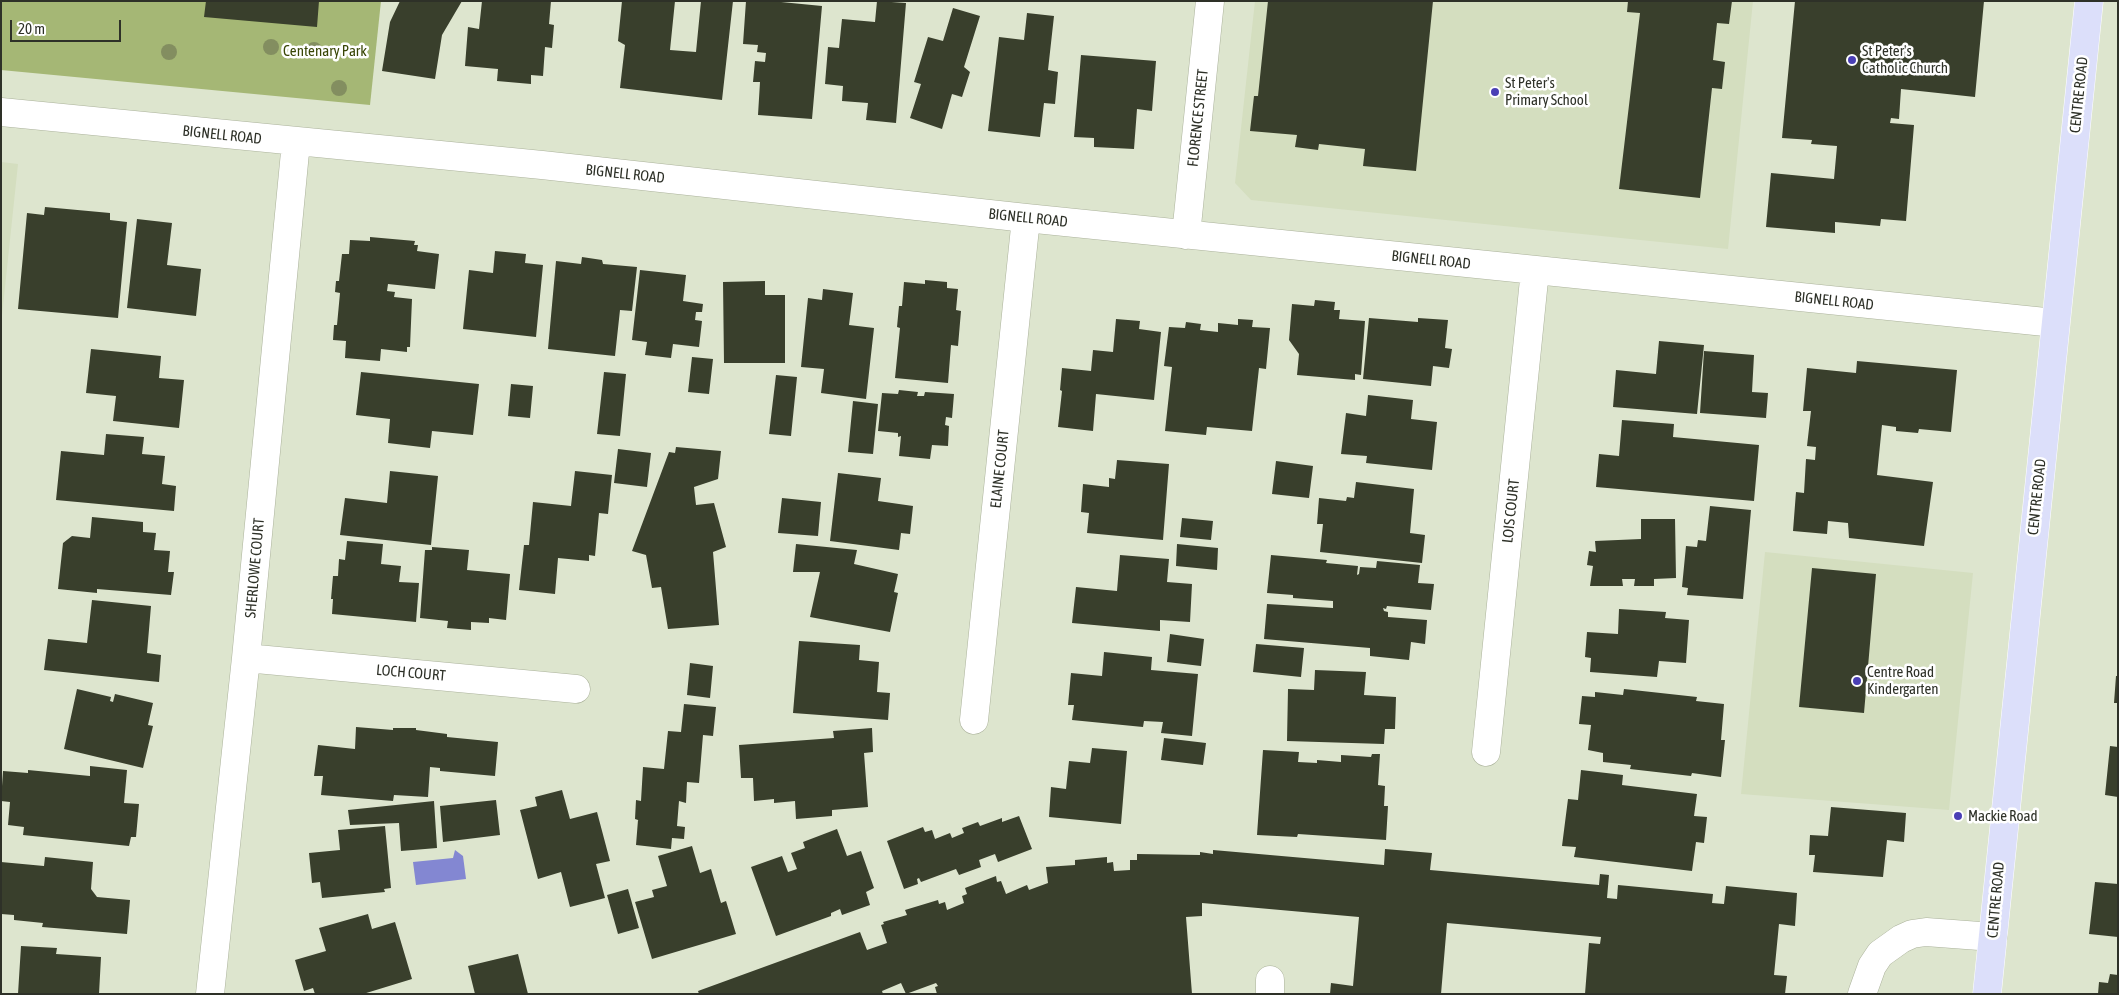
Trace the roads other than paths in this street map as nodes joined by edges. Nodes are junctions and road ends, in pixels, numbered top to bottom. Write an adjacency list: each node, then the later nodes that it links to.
1 (1210, 1): 6 (street, FLORENCE STREET)
2 (2089, 1): 8 (main road, CENTRE ROAD)
3 (1, 112): 4 (street, BIGNELL ROAD)
4 (296, 142): 5 (street, BIGNELL ROAD); 9 (street, SHERLOWE COURT)
5 (1026, 218): 6 (street, BIGNELL ROAD); 11 (street, ELAINE COURT)
6 (1186, 234): 7 (street, BIGNELL ROAD)
7 (1535, 270): 8 (street, BIGNELL ROAD); 12 (street, LOIS COURT)
8 (2055, 324): 13 (main road, CENTRE ROAD)
9 (246, 658): 10 (street, LOCH COURT); 14 (street, SHERLOWE COURT)
10 (576, 689)
11 (974, 720)
12 (1486, 752)
13 (1993, 937): 15 (street); 16 (main road, CENTRE ROAD)
14 (210, 994)
15 (1862, 994)
16 (1987, 994)

